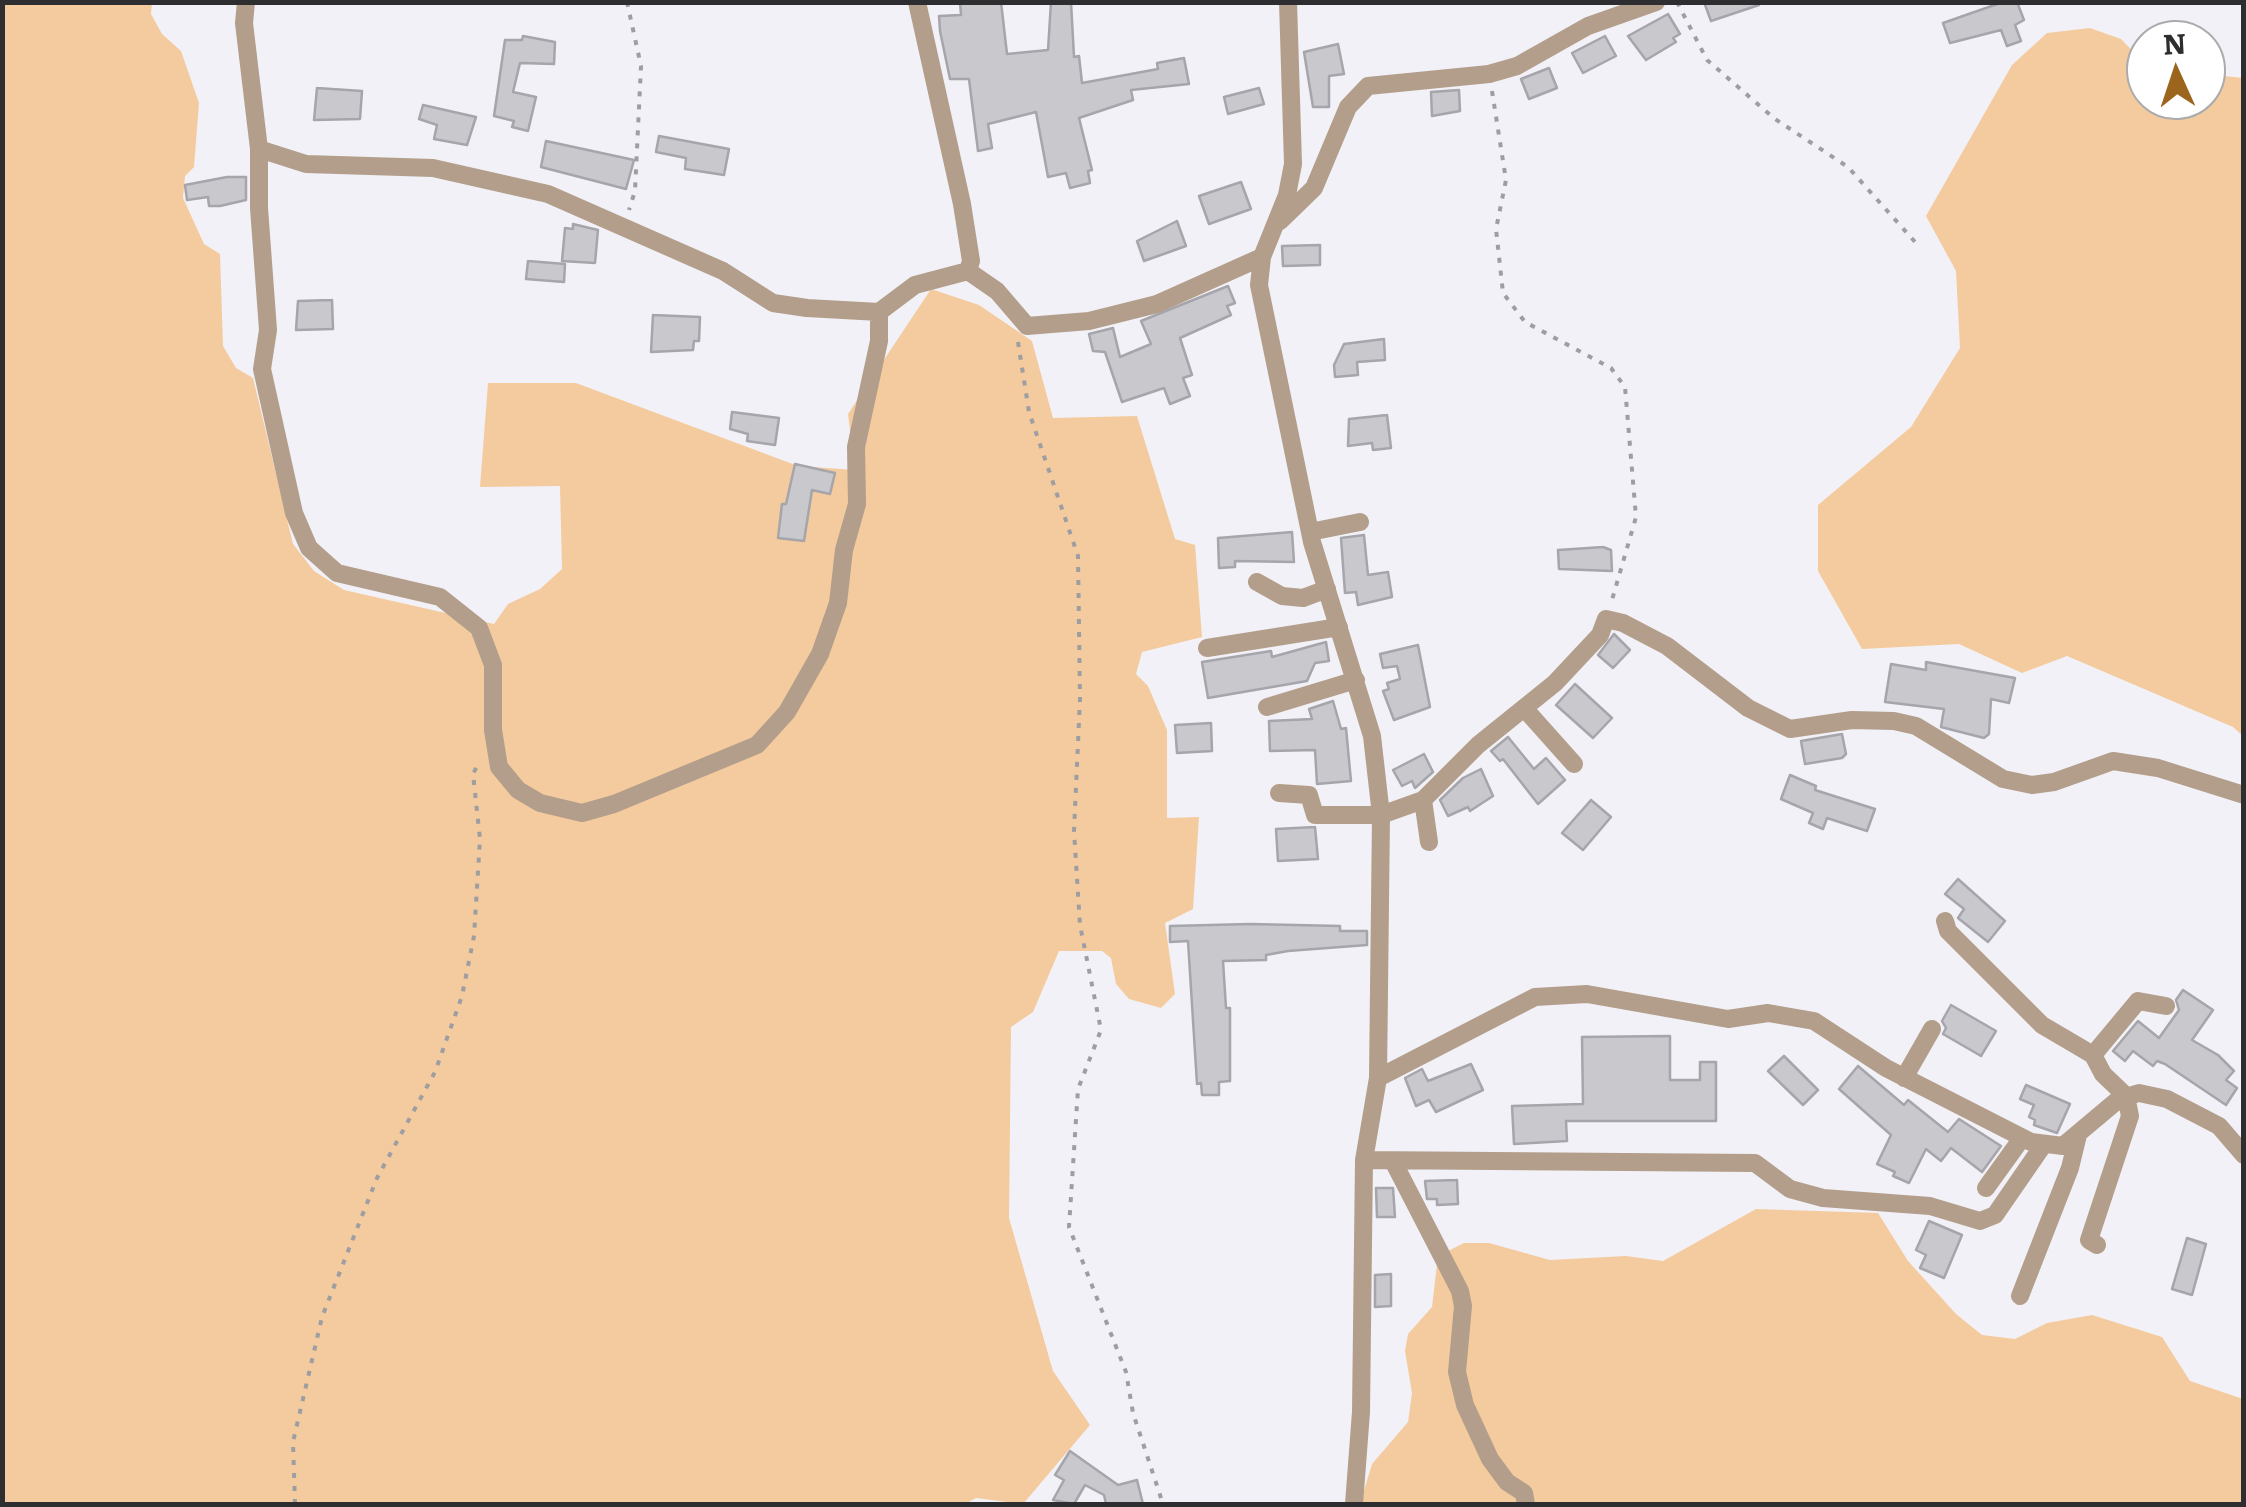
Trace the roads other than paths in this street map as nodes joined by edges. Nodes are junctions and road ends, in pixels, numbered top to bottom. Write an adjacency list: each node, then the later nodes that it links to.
1 (246, 2): 5 (street)
2 (917, 2): 8 (street)
3 (1288, 2): 6 (street)
4 (1656, 2): 6 (street)
5 (260, 149): 9 (street); 9 (street)
6 (1276, 224): 7 (street)
7 (1262, 257): 8 (street); 11 (street)
8 (968, 272): 9 (street)
9 (879, 312)
10 (1360, 522): 11 (street)
11 (1310, 532): 13 (street)
12 (1256, 582): 13 (street)
13 (1327, 589): 14 (street)
14 (1339, 627): 15 (street); 16 (street)
15 (1207, 648)
16 (1356, 680): 17 (street); 23 (street)
17 (1267, 707)
18 (1524, 708): 19 (street); 21 (street); 22 (street)
19 (1574, 764)
20 (1280, 793): 23 (street)
21 (2244, 796)
22 (1423, 800): 23 (street); 24 (street)
23 (1381, 814): 29 (street)
24 (1429, 842)
25 (1945, 922): 28 (street)
26 (2166, 1006): 28 (street)
27 (1932, 1029): 30 (street)
28 (2093, 1055): 31 (street)
29 (1378, 1078): 30 (street); 36 (street)
30 (1904, 1078): 33 (street)
31 (2126, 1096): 32 (street); 35 (street); 39 (street)
32 (2078, 1135): 34 (street); 40 (street)
33 (2022, 1138): 34 (street); 38 (street)
34 (2044, 1144): 37 (street)
35 (2244, 1155)
36 (1364, 1160): 37 (street); 41 (street)
37 (1392, 1160): 42 (street)
38 (1986, 1188)
39 (2097, 1245)
40 (2020, 1296)
41 (1354, 1504)
42 (1526, 1504)

